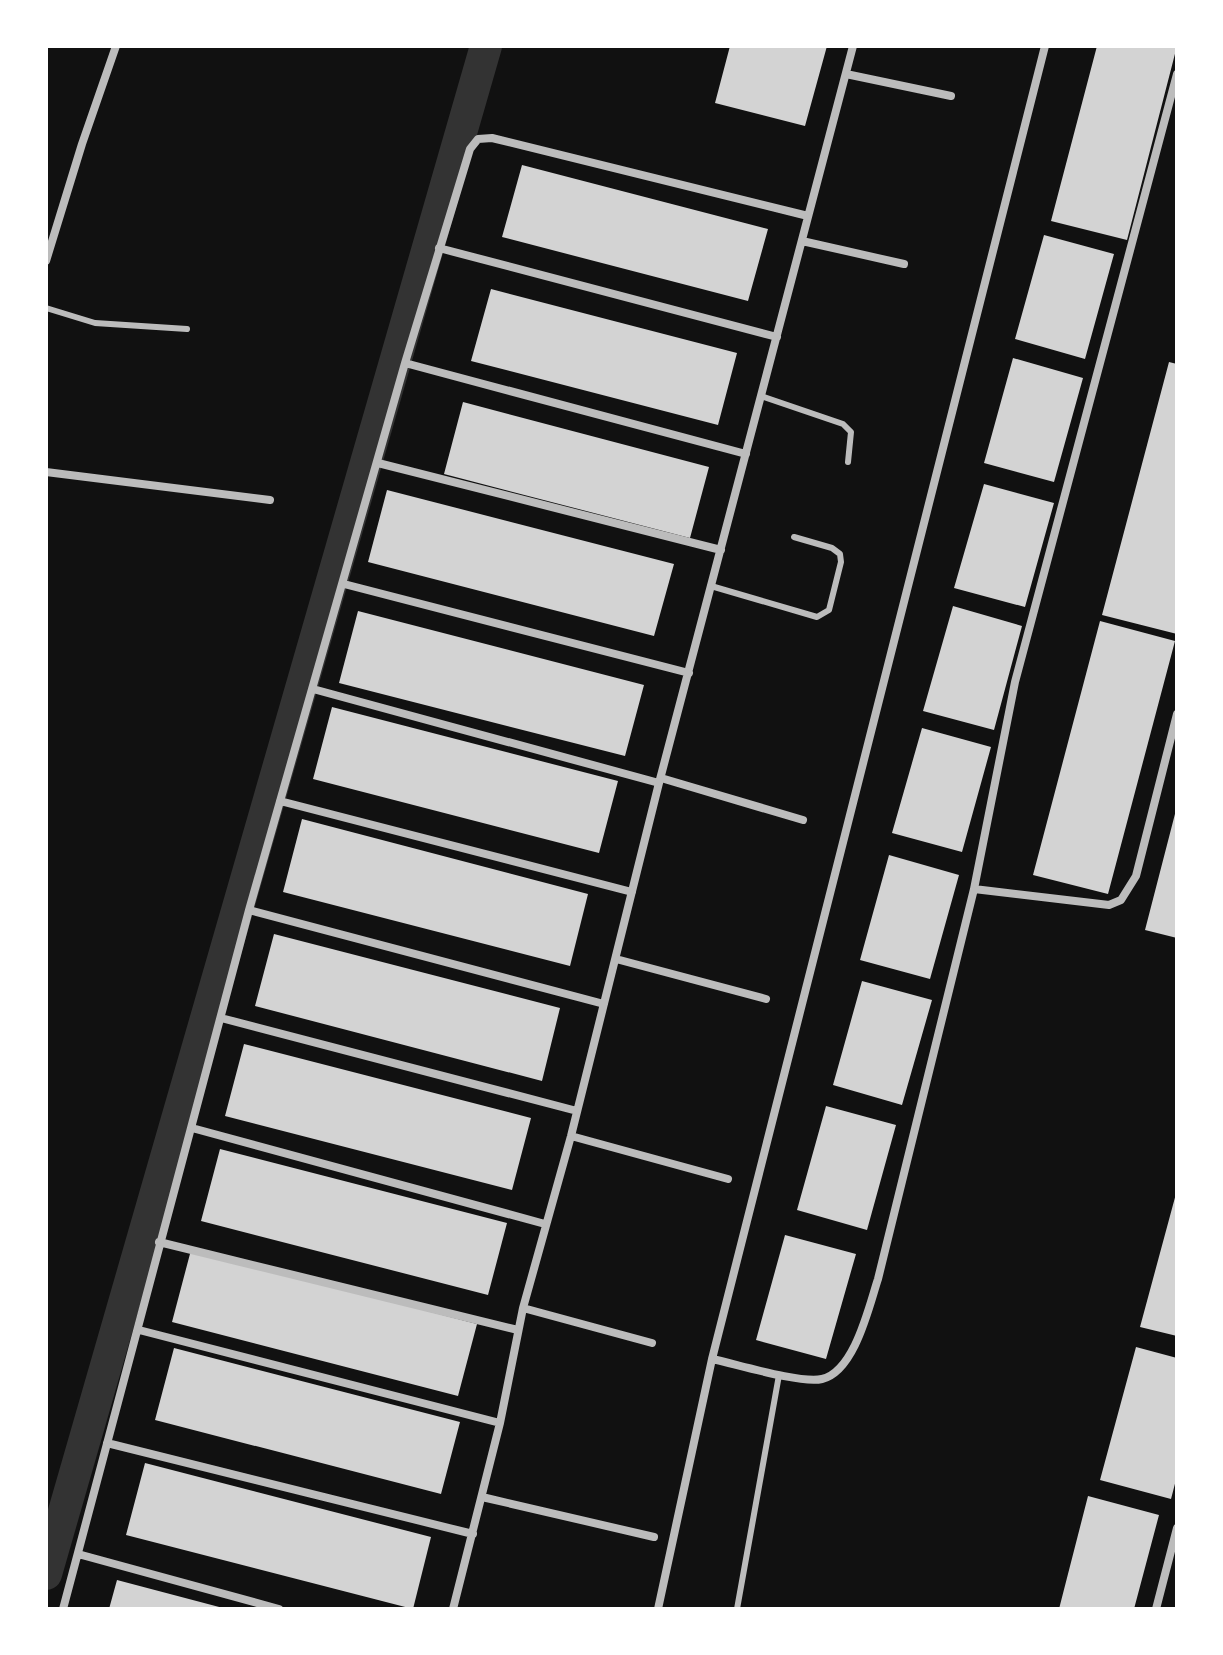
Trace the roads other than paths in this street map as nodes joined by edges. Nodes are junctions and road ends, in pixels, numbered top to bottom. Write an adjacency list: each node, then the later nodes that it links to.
1 (116, 46): 10 (street)
2 (853, 46): 4 (street)
3 (1045, 46): 49 (street)
4 (846, 74): 6 (street); 7 (street)
5 (1177, 74): 32 (street)
6 (951, 96)
7 (808, 216): 8 (street); 9 (street)
8 (802, 241): 11 (street); 14 (street)
9 (439, 248): 14 (street); 15 (street)
10 (46, 261)
11 (904, 264)
12 (46, 308): 13 (lane)
13 (187, 329)
14 (777, 337): 16 (street)
15 (405, 363): 17 (street); 19 (street)
16 (761, 396): 17 (street); 18 (lane)
17 (746, 454): 23 (street)
18 (848, 462)
19 (378, 463): 23 (street); 24 (street)
20 (46, 472): 21 (street)
21 (270, 500)
22 (794, 537): 25 (lane)
23 (721, 550): 25 (street)
24 (344, 584): 26 (street); 27 (street)
25 (711, 586): 26 (street)
26 (689, 673): 29 (street)
27 (313, 689): 29 (street); 30 (street)
28 (1177, 714): 32 (street)
29 (660, 781): 31 (street); 33 (street)
30 (280, 801): 33 (street); 34 (street)
31 (803, 820)
32 (974, 889): 50 (street)
33 (632, 892): 35 (street)
34 (249, 910): 37 (street); 38 (street)
35 (616, 959): 36 (street); 37 (street)
36 (766, 999)
37 (604, 1004): 39 (street)
38 (221, 1018): 39 (street); 40 (street)
39 (577, 1111): 41 (street)
40 (192, 1128): 43 (street); 44 (street)
41 (571, 1136): 42 (street); 43 (street)
42 (728, 1179)
43 (545, 1224): 45 (street)
44 (159, 1242): 46 (street); 47 (street)
45 (523, 1308): 47 (street); 48 (street)
46 (139, 1330): 51 (street); 52 (street)
47 (518, 1330): 51 (street)
48 (652, 1343)
49 (712, 1359): 50 (street); 61 (street)
50 (779, 1375): 62 (lane)
51 (500, 1423): 53 (street)
52 (107, 1443): 55 (street); 57 (street)
53 (482, 1497): 55 (street); 56 (street)
54 (1177, 1528): 63 (street)
55 (473, 1534): 60 (street)
56 (654, 1537)
57 (78, 1554): 58 (street); 59 (street)
58 (63, 1609)
59 (279, 1609)
60 (453, 1609)
61 (658, 1609)
62 (737, 1609)
63 (1156, 1609)

